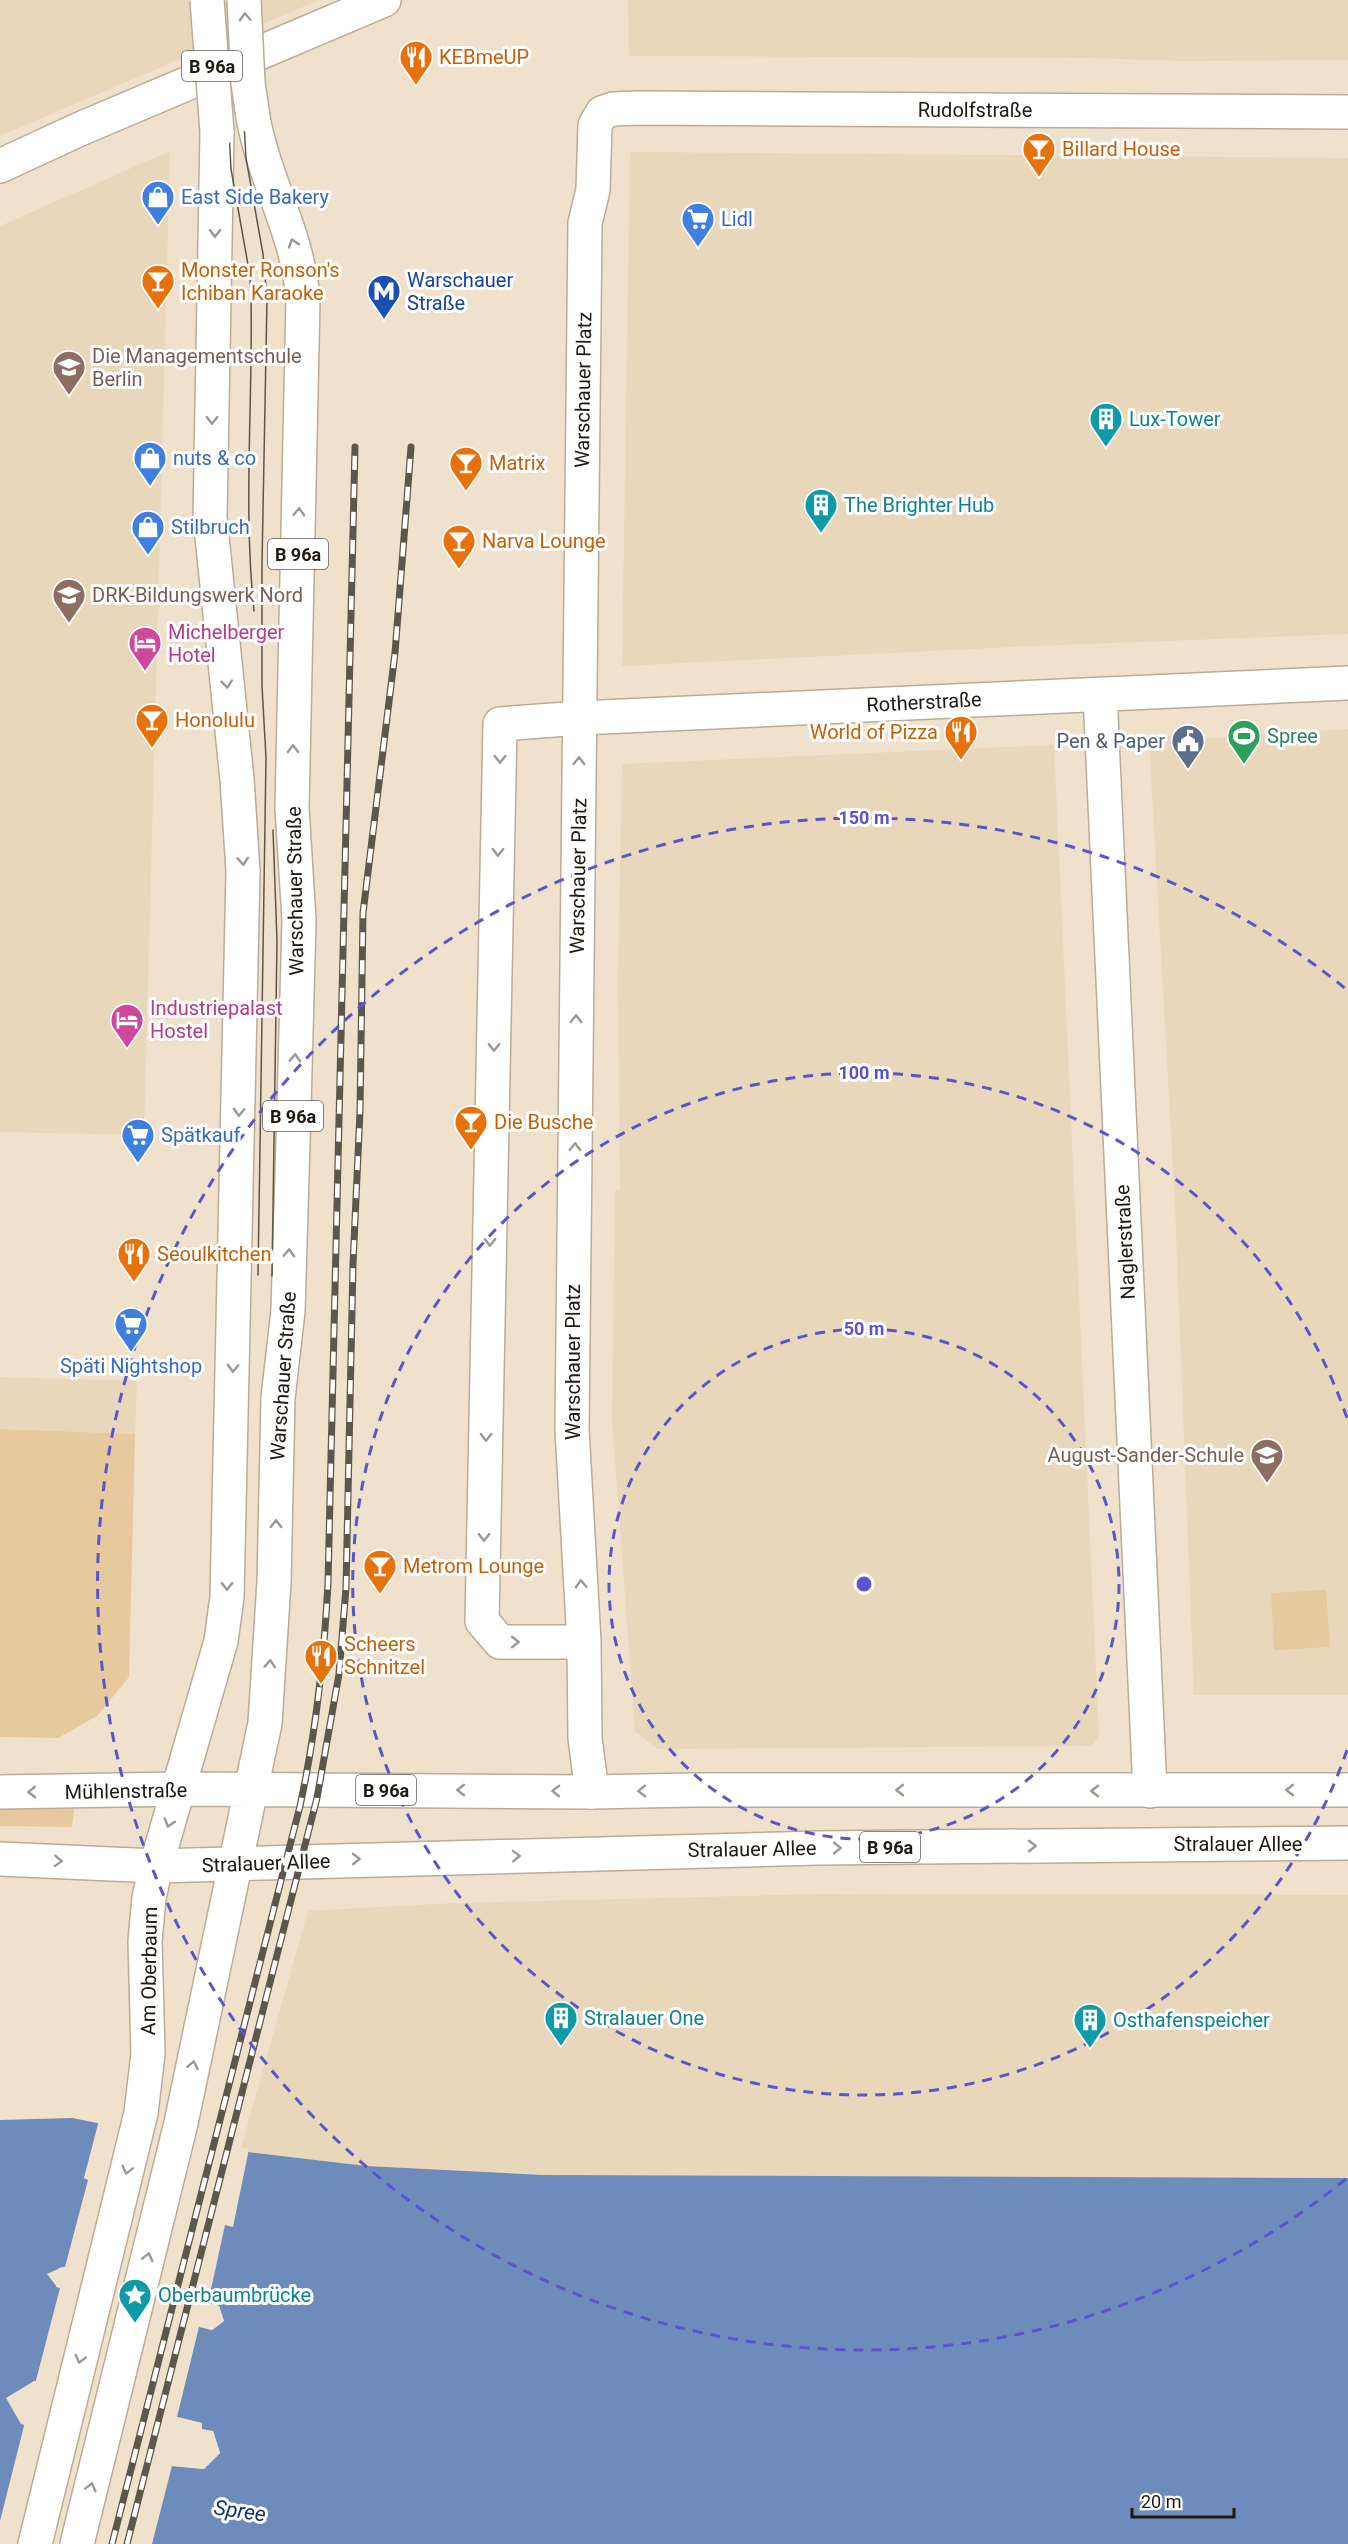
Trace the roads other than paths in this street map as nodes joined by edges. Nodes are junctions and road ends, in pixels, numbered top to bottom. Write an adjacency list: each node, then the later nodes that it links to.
1 (207, 0): 11 (main road, Am Oberbaum / B 96a, one-way to 11, bridge)
2 (244, 0): 13 (main road, Warschauer Straße / B 96a, one-way to 2, bridge)
3 (384, 0): 6 (main road)
4 (1348, 112): 5 (main road, Rudolfstraße)
5 (602, 113): 9 (main road, Warschauer Platz)
6 (0, 166)
7 (1348, 683): 8 (main road, Rotherstraße)
8 (1100, 694): 9 (main road, Rotherstraße); 14 (main road, Naglerstraße)
9 (580, 718): 10 (main road, Warschauer Platz, one-way to 9); 10 (main road, Rotherstraße, one-way to 10)
10 (584, 1642): 16 (main road, Warschauer Platz)
11 (180, 1790): 13 (main road, Mühlenstraße); 15 (main road, Mühlenstraße, one-way to 15); 20 (main road, Am Oberbaum / B 96a, one-way to 20)
12 (1348, 1790): 14 (main road, B 96a, one-way to 14)
13 (252, 1791): 16 (main road, B 96a, one-way to 13); 19 (main road, Warschauer Straße / B 96a)
14 (1150, 1791): 16 (main road, B 96a, one-way to 16)
15 (0, 1792)
16 (592, 1792)
17 (1348, 1843): 19 (main road, Stralauer Allee / B 96a, one-way to 17)
18 (0, 1859): 20 (main road, one-way to 20)
19 (235, 1864): 20 (main road, Stralauer Allee / B 96a); 22 (main road, Warschauer Straße / B 96a, one-way to 19)
20 (156, 1866): 21 (main road, Am Oberbaum / B 96a, one-way to 21)
21 (35, 2544)
22 (77, 2544)

